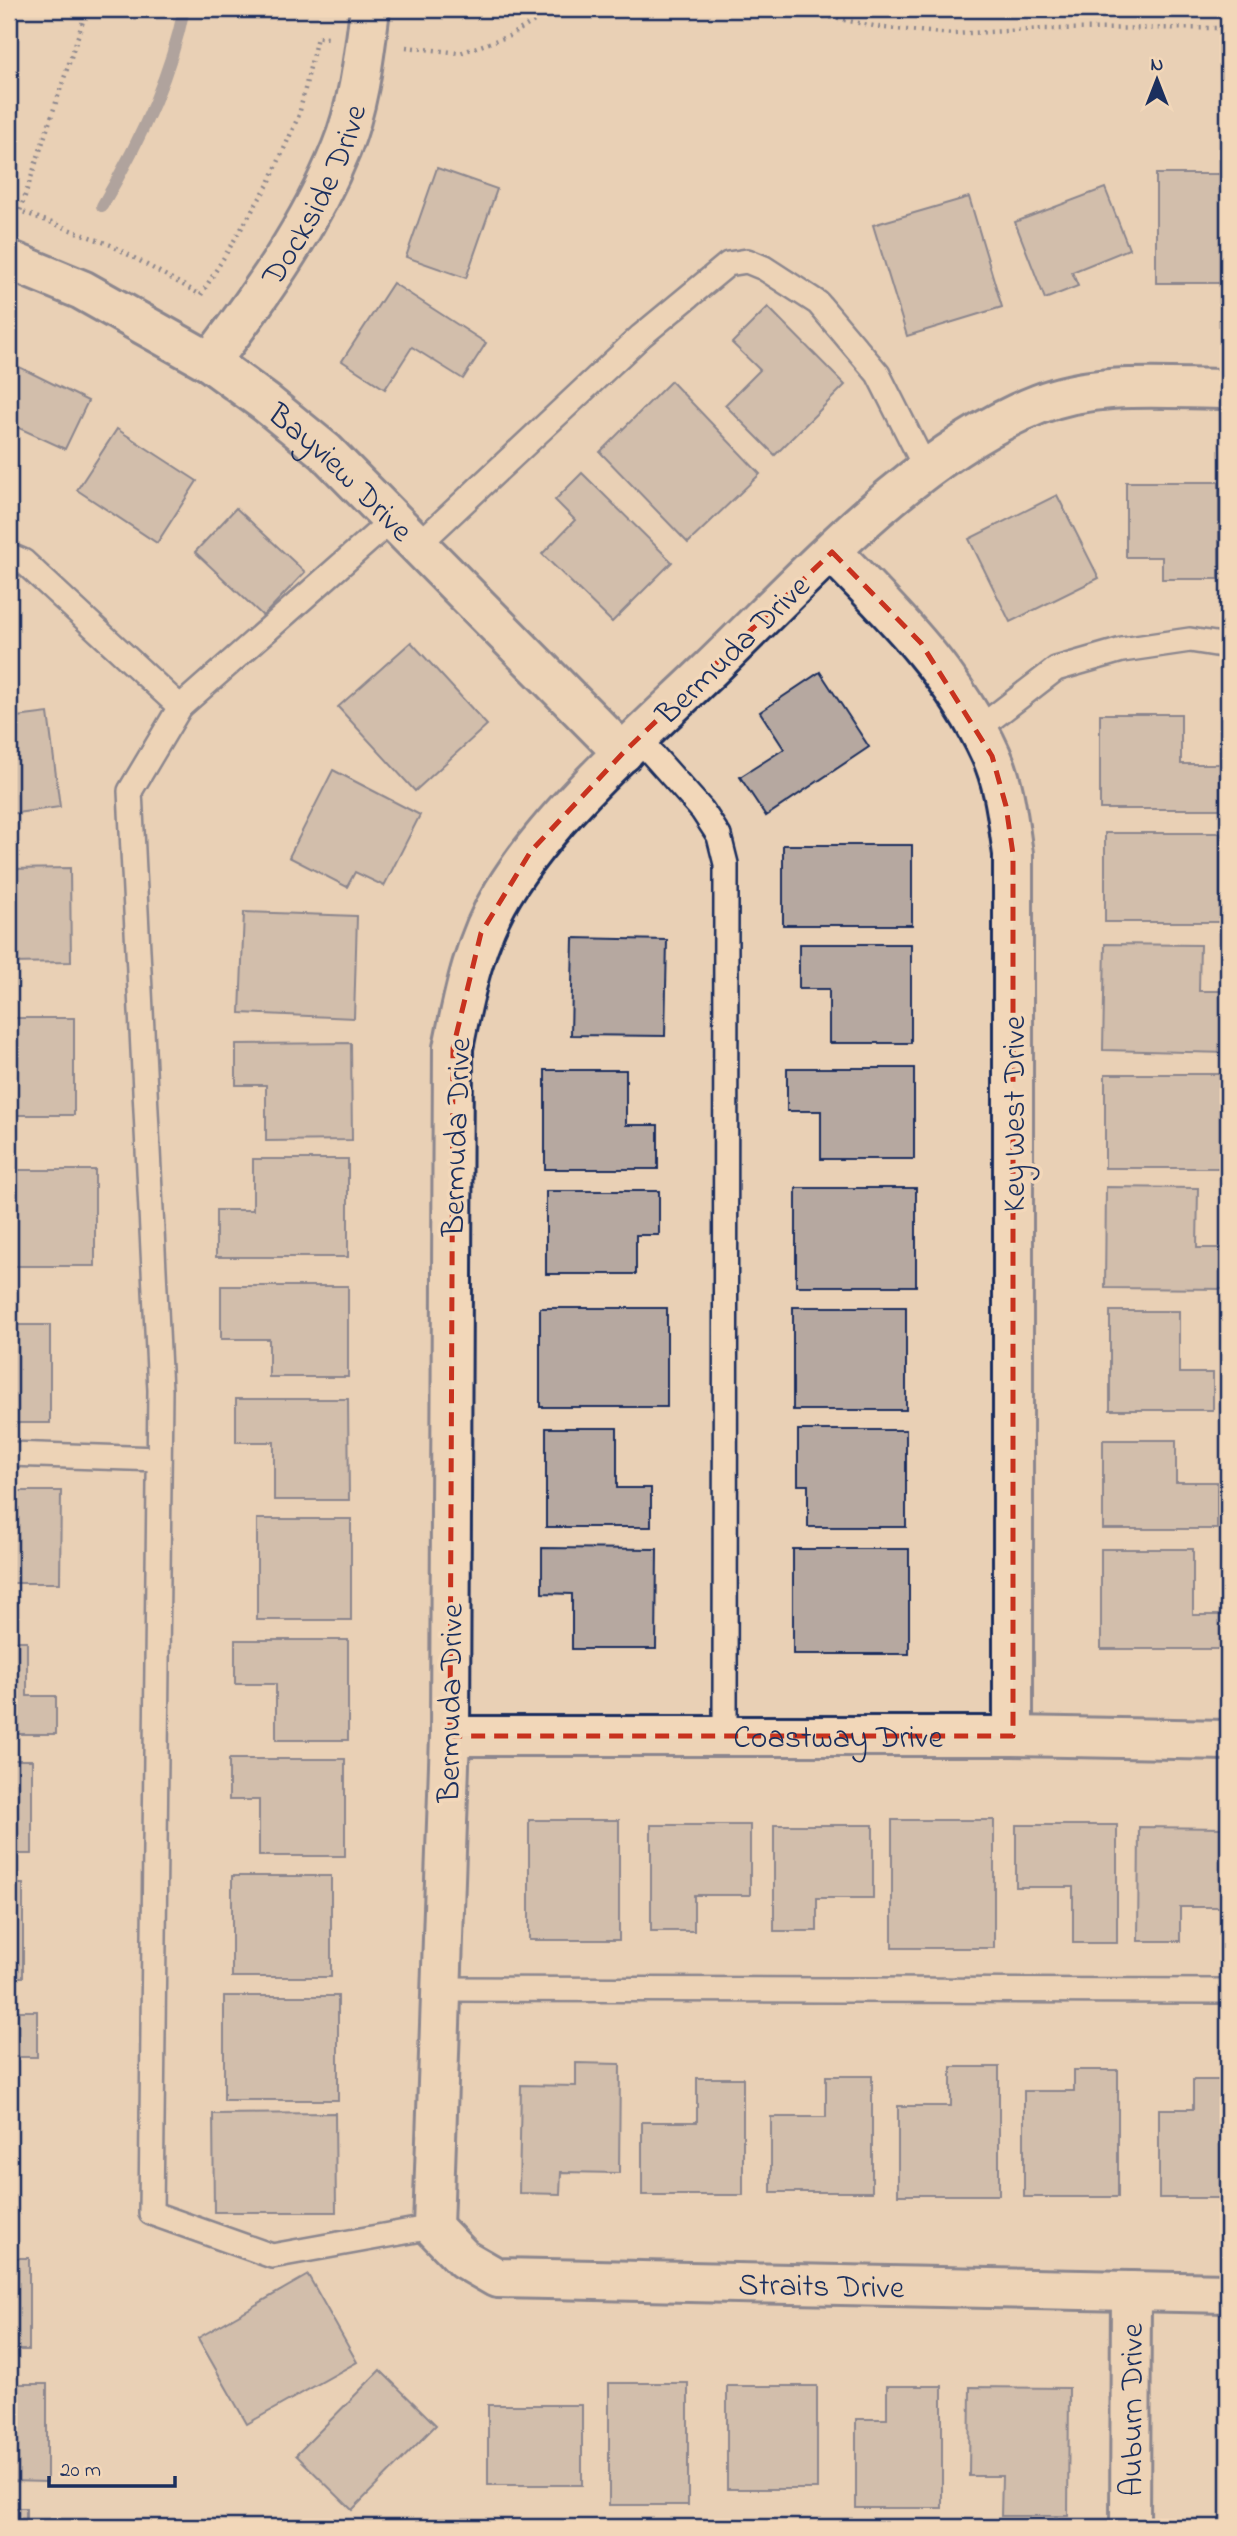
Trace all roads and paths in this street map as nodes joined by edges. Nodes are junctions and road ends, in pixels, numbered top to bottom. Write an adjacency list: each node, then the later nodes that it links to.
1 (87, 9): 4 (path)
2 (555, 9): 4 (path)
3 (789, 9): 5 (path)
4 (368, 26): 7 (street, Dockside Drive)
5 (1228, 28)
6 (9, 260): 7 (street, Bayview Drive)
7 (210, 362): 10 (street, Bayview Drive)
8 (1228, 389): 9 (street, Bermuda Drive)
9 (926, 469): 10 (lane); 11 (street, Bermuda Drive)
10 (405, 532): 14 (lane); 16 (street, Bayview Drive)
11 (832, 552): 15 (street, Key West Drive); 16 (street, Bermuda Drive)
12 (9, 555): 14 (lane)
13 (1228, 646): 15 (lane)
14 (180, 707): 18 (lane)
15 (977, 730): 21 (street, Key West Drive)
16 (631, 746): 19 (street, Bermuda Drive); 20 (lane)
17 (9, 1454): 18 (lane)
18 (159, 1459): 25 (lane)
19 (450, 1736): 20 (street, Coastway Drive); 23 (street, Bermuda Drive)
20 (725, 1736): 21 (street, Coastway Drive)
21 (1013, 1736): 22 (street, Coastway Drive)
22 (1228, 1740)
23 (442, 1989): 24 (lane); 25 (street, Bermuda Drive)
24 (1228, 1991)
25 (433, 2227): 26 (street, Straits Drive)
26 (1131, 2291): 27 (street, Straits Drive); 28 (street, Auburn Drive)
27 (1228, 2293)
28 (1130, 2527)

